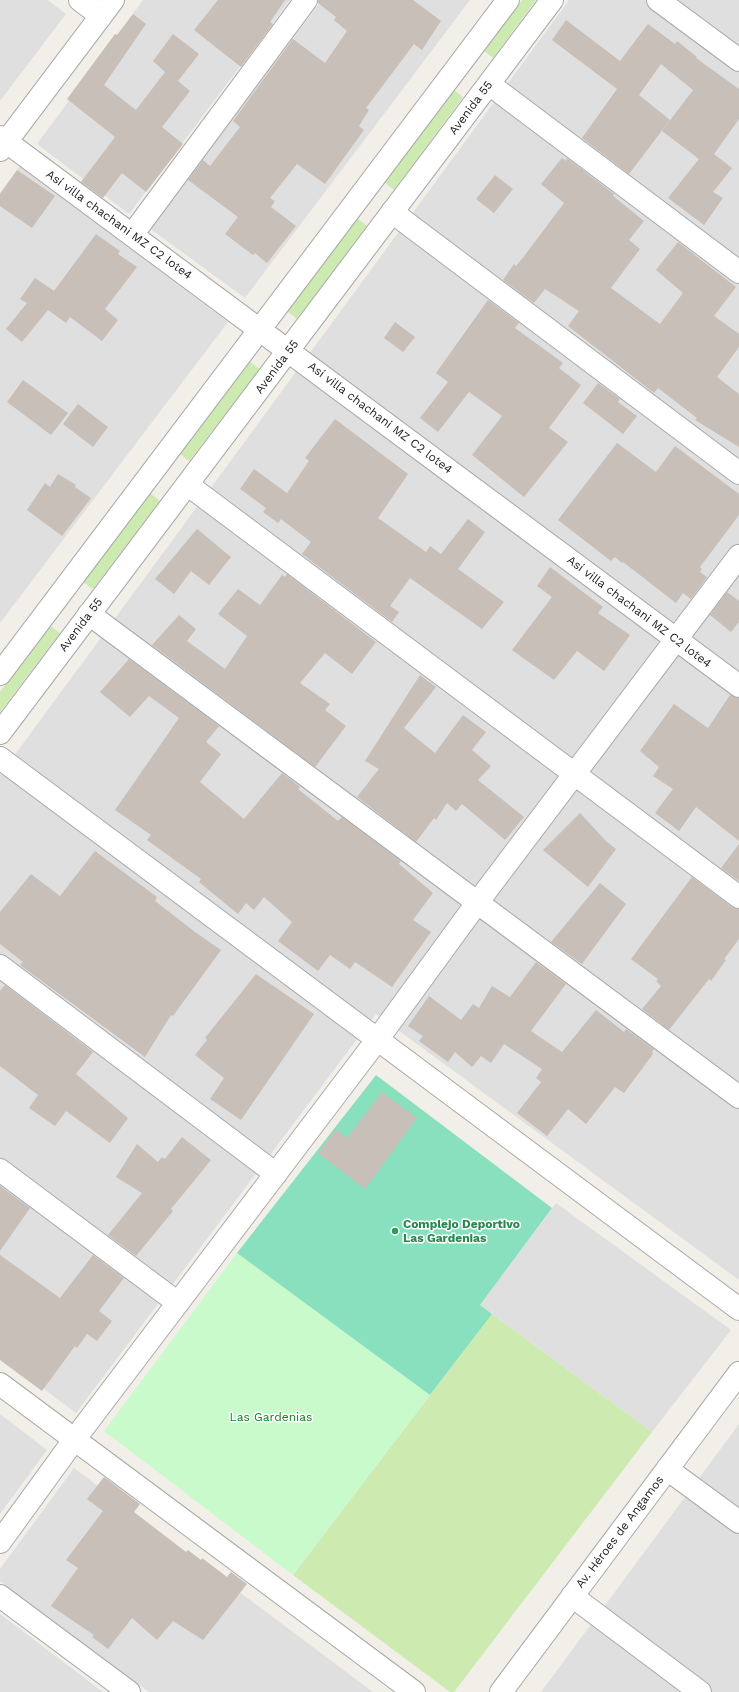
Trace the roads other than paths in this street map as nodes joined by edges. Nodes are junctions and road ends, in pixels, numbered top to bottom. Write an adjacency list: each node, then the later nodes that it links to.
1 (80, 0): 6 (street)
2 (306, 0): 11 (street)
3 (508, 0): 13 (street)
4 (552, 0): 8 (street, Avenida 55)
5 (658, 0): 7 (street)
6 (107, 8): 9 (street)
7 (737, 55)
8 (489, 84): 10 (street, Avenida 55); 12 (street)
9 (2, 143): 11 (street, Así villa chachani MZ C2 lote4)
10 (392, 212): 14 (street, Avenida 55); 15 (street)
11 (132, 235): 13 (street, Así villa chachani MZ C2 lote4)
12 (739, 272)
13 (261, 329): 14 (street, Así villa chachani MZ C2 lote4); 20 (street)
14 (289, 351): 16 (street, Avenida 55); 19 (street, Así villa chachani MZ C2 lote4)
15 (739, 473)
16 (188, 485): 18 (street, Avenida 55); 24 (street)
17 (739, 556): 19 (street)
18 (89, 614): 22 (street, Avenida 55); 26 (street)
19 (676, 639): 21 (street, Así villa chachani MZ C2 lote4); 24 (street)
20 (0, 674)
21 (739, 686)
22 (0, 733)
23 (0, 758): 28 (street)
24 (573, 775): 25 (street); 26 (street)
25 (739, 897)
26 (477, 903): 28 (street); 29 (street)
27 (0, 966): 31 (street)
28 (377, 1040): 31 (street); 33 (street)
29 (739, 1097)
30 (0, 1170): 32 (street)
31 (276, 1174): 32 (street)
32 (178, 1303): 36 (street)
33 (739, 1309)
34 (739, 1373): 37 (street, Av. Héroes de Angamos)
35 (0, 1384): 36 (street)
36 (74, 1440): 39 (street); 43 (street)
37 (667, 1468): 38 (street); 41 (street, Av. Héroes de Angamos)
38 (739, 1522)
39 (0, 1542)
40 (0, 1596): 42 (street)
41 (572, 1596): 44 (street, Av. Héroes de Angamos); 45 (street)
42 (129, 1692)
43 (414, 1692)
44 (501, 1692)
45 (700, 1692)

